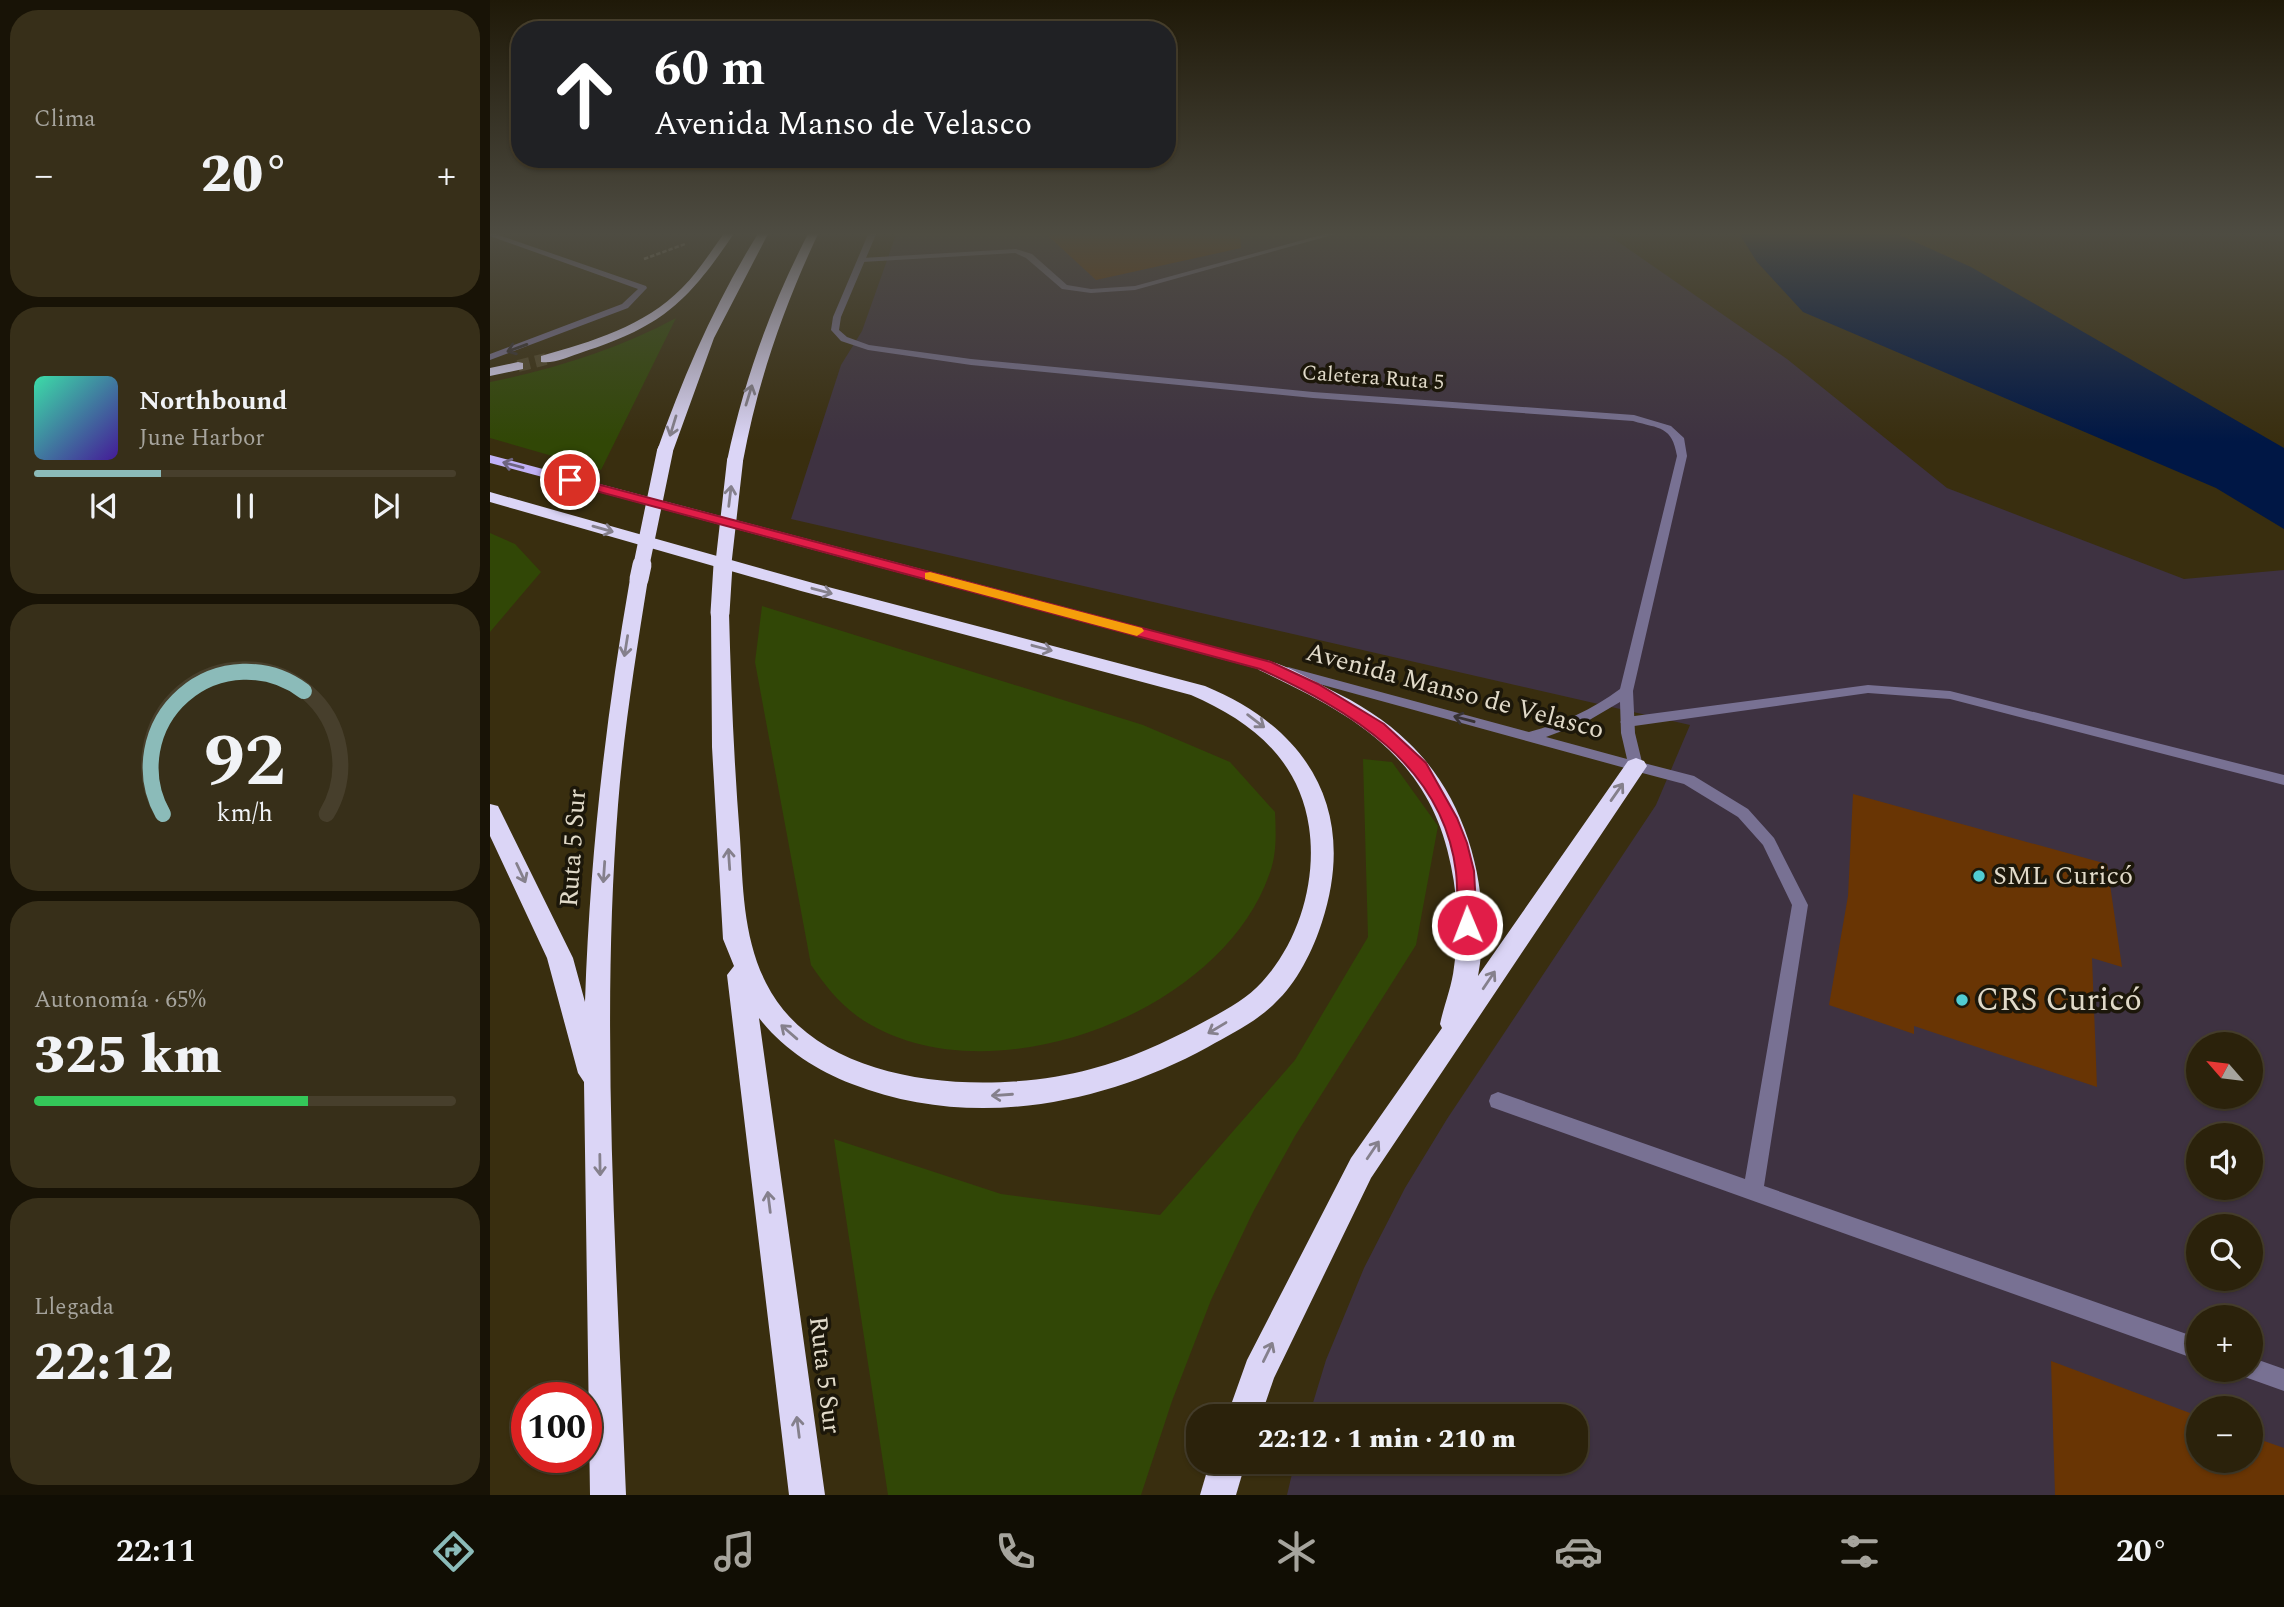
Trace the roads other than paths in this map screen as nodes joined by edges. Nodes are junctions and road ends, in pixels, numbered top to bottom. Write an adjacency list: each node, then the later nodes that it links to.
1 (629, 302): 6 (street, one-way to 6)
2 (673, 302): 7 (highway)
3 (725, 302): 21 (highway, Ruta 5 Sur, one-way to 21, bridge)
4 (783, 302): 19 (highway, Ruta 5 Sur, one-way to 4, bridge)
5 (844, 302): 13 (street, Caletera Ruta 5)
6 (490, 357)
7 (546, 359)
8 (518, 366): 9 (highway)
9 (490, 372)
10 (490, 459): 12 (main road, Avenida Manso de Velasco, one-way to 10)
11 (490, 497): 19 (highway, one-way to 19)
12 (1266, 666): 15 (street, Avenida Manso de Velasco, one-way to 12); 20 (highway)
13 (1626, 691): 14 (street, Caletera Ruta 5); 15 (street)
14 (1627, 722): 16 (street, Caletera Ruta 5); 17 (street)
15 (1530, 737): 16 (street, Avenida Manso de Velasco)
16 (1636, 766): 20 (highway, one-way to 16); 23 (street, Avenida Manso de Velasco)
17 (2284, 780)
18 (490, 812): 21 (highway, one-way to 21)
19 (734, 927): 30 (highway, Ruta 5 Sur, one-way to 19)
20 (1450, 1036): 27 (highway, one-way to 20)
21 (598, 1096): 29 (highway, Ruta 5 Sur, one-way to 29)
22 (1498, 1101): 23 (street)
23 (1754, 1190): 24 (street)
24 (2186, 1345)
25 (2263, 1373): 26 (street)
26 (2284, 1380)
27 (1248, 1404)
28 (1224, 1474): 31 (highway)
29 (608, 1495)
30 (807, 1495)
31 (1218, 1495)

